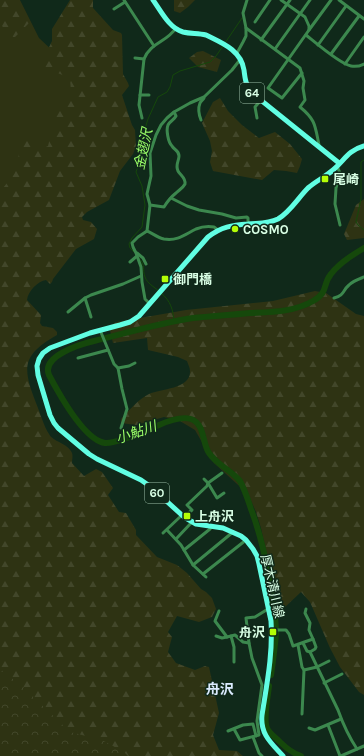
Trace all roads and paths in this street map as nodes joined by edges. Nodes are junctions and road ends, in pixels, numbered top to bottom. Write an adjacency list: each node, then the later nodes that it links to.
1 (153, 0): 17 (main road)
2 (247, 0): 18 (street)
3 (270, 0): 16 (street)
4 (281, 0): 10 (street)
5 (290, 0): 10 (street)
6 (310, 0): 13 (street)
7 (331, 0): 19 (street)
8 (339, 0): 11 (street)
9 (125, 1): 12 (street); 24 (street)
10 (287, 4): 13 (street); 22 (street)
11 (346, 6): 14 (street); 23 (street)
12 (114, 9)
13 (300, 14): 19 (street); 25 (street)
14 (359, 16): 15 (street); 27 (street)
15 (364, 19)
16 (254, 22)
17 (176, 28): 24 (street); 26 (main road, 64)
18 (246, 28): 22 (street); 26 (street)
19 (309, 30): 20 (street)
20 (306, 35): 23 (street); 29 (street)
21 (364, 37): 32 (street)
22 (262, 40): 25 (street)
23 (318, 45): 27 (street)
24 (154, 46): 30 (street)
25 (274, 49): 29 (street)
26 (237, 53): 31 (main road, 64)
27 (331, 54): 32 (street)
28 (135, 58): 30 (street)
29 (289, 59): 34 (street); 34 (street)
30 (144, 60): 35 (street)
31 (241, 60): 37 (street); 38 (main road, 64)
32 (345, 64): 33 (street)
33 (364, 64)
34 (302, 73): 44 (street)
35 (140, 95): 36 (street); 40 (street)
36 (149, 95)
37 (204, 97): 39 (street); 42 (street)
38 (261, 100): 41 (street); 44 (main road, 64)
39 (174, 112): 46 (street); 47 (street)
40 (142, 118)
41 (257, 118)
42 (201, 120)
43 (364, 146): 45 (main road)
44 (319, 147): 45 (main road, 64)
45 (338, 165): 48 (main road, 60); 49 (street)
46 (171, 198): 47 (street); 48 (street)
47 (150, 206): 50 (street)
48 (248, 224): 51 (main road, 60)
49 (340, 224)
50 (147, 230): 51 (street); 52 (street)
51 (218, 230): 59 (main road, 厚木清川線 / 60)
52 (137, 254): 53 (street); 54 (street); 55 (street)
53 (130, 262)
54 (146, 264)
55 (141, 276): 57 (street); 59 (street)
56 (364, 277): 58 (street)
57 (85, 298): 60 (street); 61 (street)
58 (334, 298)
59 (150, 303): 62 (main road, 厚木清川線 / 60)
60 (68, 312)
61 (91, 317)
62 (101, 333): 63 (street); 72 (main road, 厚木清川線 / 60)
63 (107, 349): 64 (street); 66 (street)
64 (78, 358)
65 (135, 363): 66 (street)
66 (118, 368): 67 (street)
67 (121, 428)
68 (222, 473): 70 (street)
69 (204, 479): 70 (street)
70 (208, 483): 71 (street); 72 (street)
71 (224, 493)
72 (183, 516): 73 (main road, 厚木清川線 / 60); 75 (street)
73 (192, 522): 74 (main road, 厚木清川線 / 60); 78 (street)
74 (211, 527): 76 (main road, 厚木清川線 / 60); 80 (street)
75 (167, 530): 77 (street); 78 (street)
76 (233, 532): 79 (main road, 厚木清川線 / 60); 81 (street)
77 (163, 533)
78 (176, 539): 80 (street)
79 (246, 540): 82 (street); 84 (main road, 厚木清川線 / 60)
80 (184, 550): 81 (street)
81 (193, 565): 82 (street)
82 (203, 574): 83 (street)
83 (206, 577)
84 (268, 609): 87 (main road, 厚木清川線 / 60); 92 (street)
85 (306, 610): 91 (street)
86 (219, 611): 90 (street)
87 (273, 630): 94 (street); 102 (main road, 厚木清川線 / 60)
88 (216, 636): 90 (street)
89 (231, 636): 90 (street); 92 (street); 97 (street)
90 (226, 637)
91 (313, 639): 93 (street); 95 (street)
92 (249, 643): 102 (street)
93 (303, 643): 94 (street); 95 (street)
94 (298, 645): 99 (street)
95 (310, 652): 98 (street)
96 (329, 661): 98 (street)
97 (234, 662)
98 (317, 667): 99 (street); 101 (street)
99 (304, 670): 103 (street)
100 (342, 674): 101 (street)
101 (324, 683): 104 (street)
102 (260, 714): 109 (street); 113 (main road, 厚木清川線 / 60)
103 (302, 714)
104 (341, 720): 105 (street); 111 (street)
105 (328, 725): 107 (street); 114 (street)
106 (234, 728): 108 (street); 109 (street); 109 (street)
107 (309, 728)
108 (228, 731)
109 (254, 736): 112 (street)
110 (364, 746): 111 (street)
111 (357, 749): 114 (street)
112 (262, 756)
113 (282, 756)
114 (340, 756)

